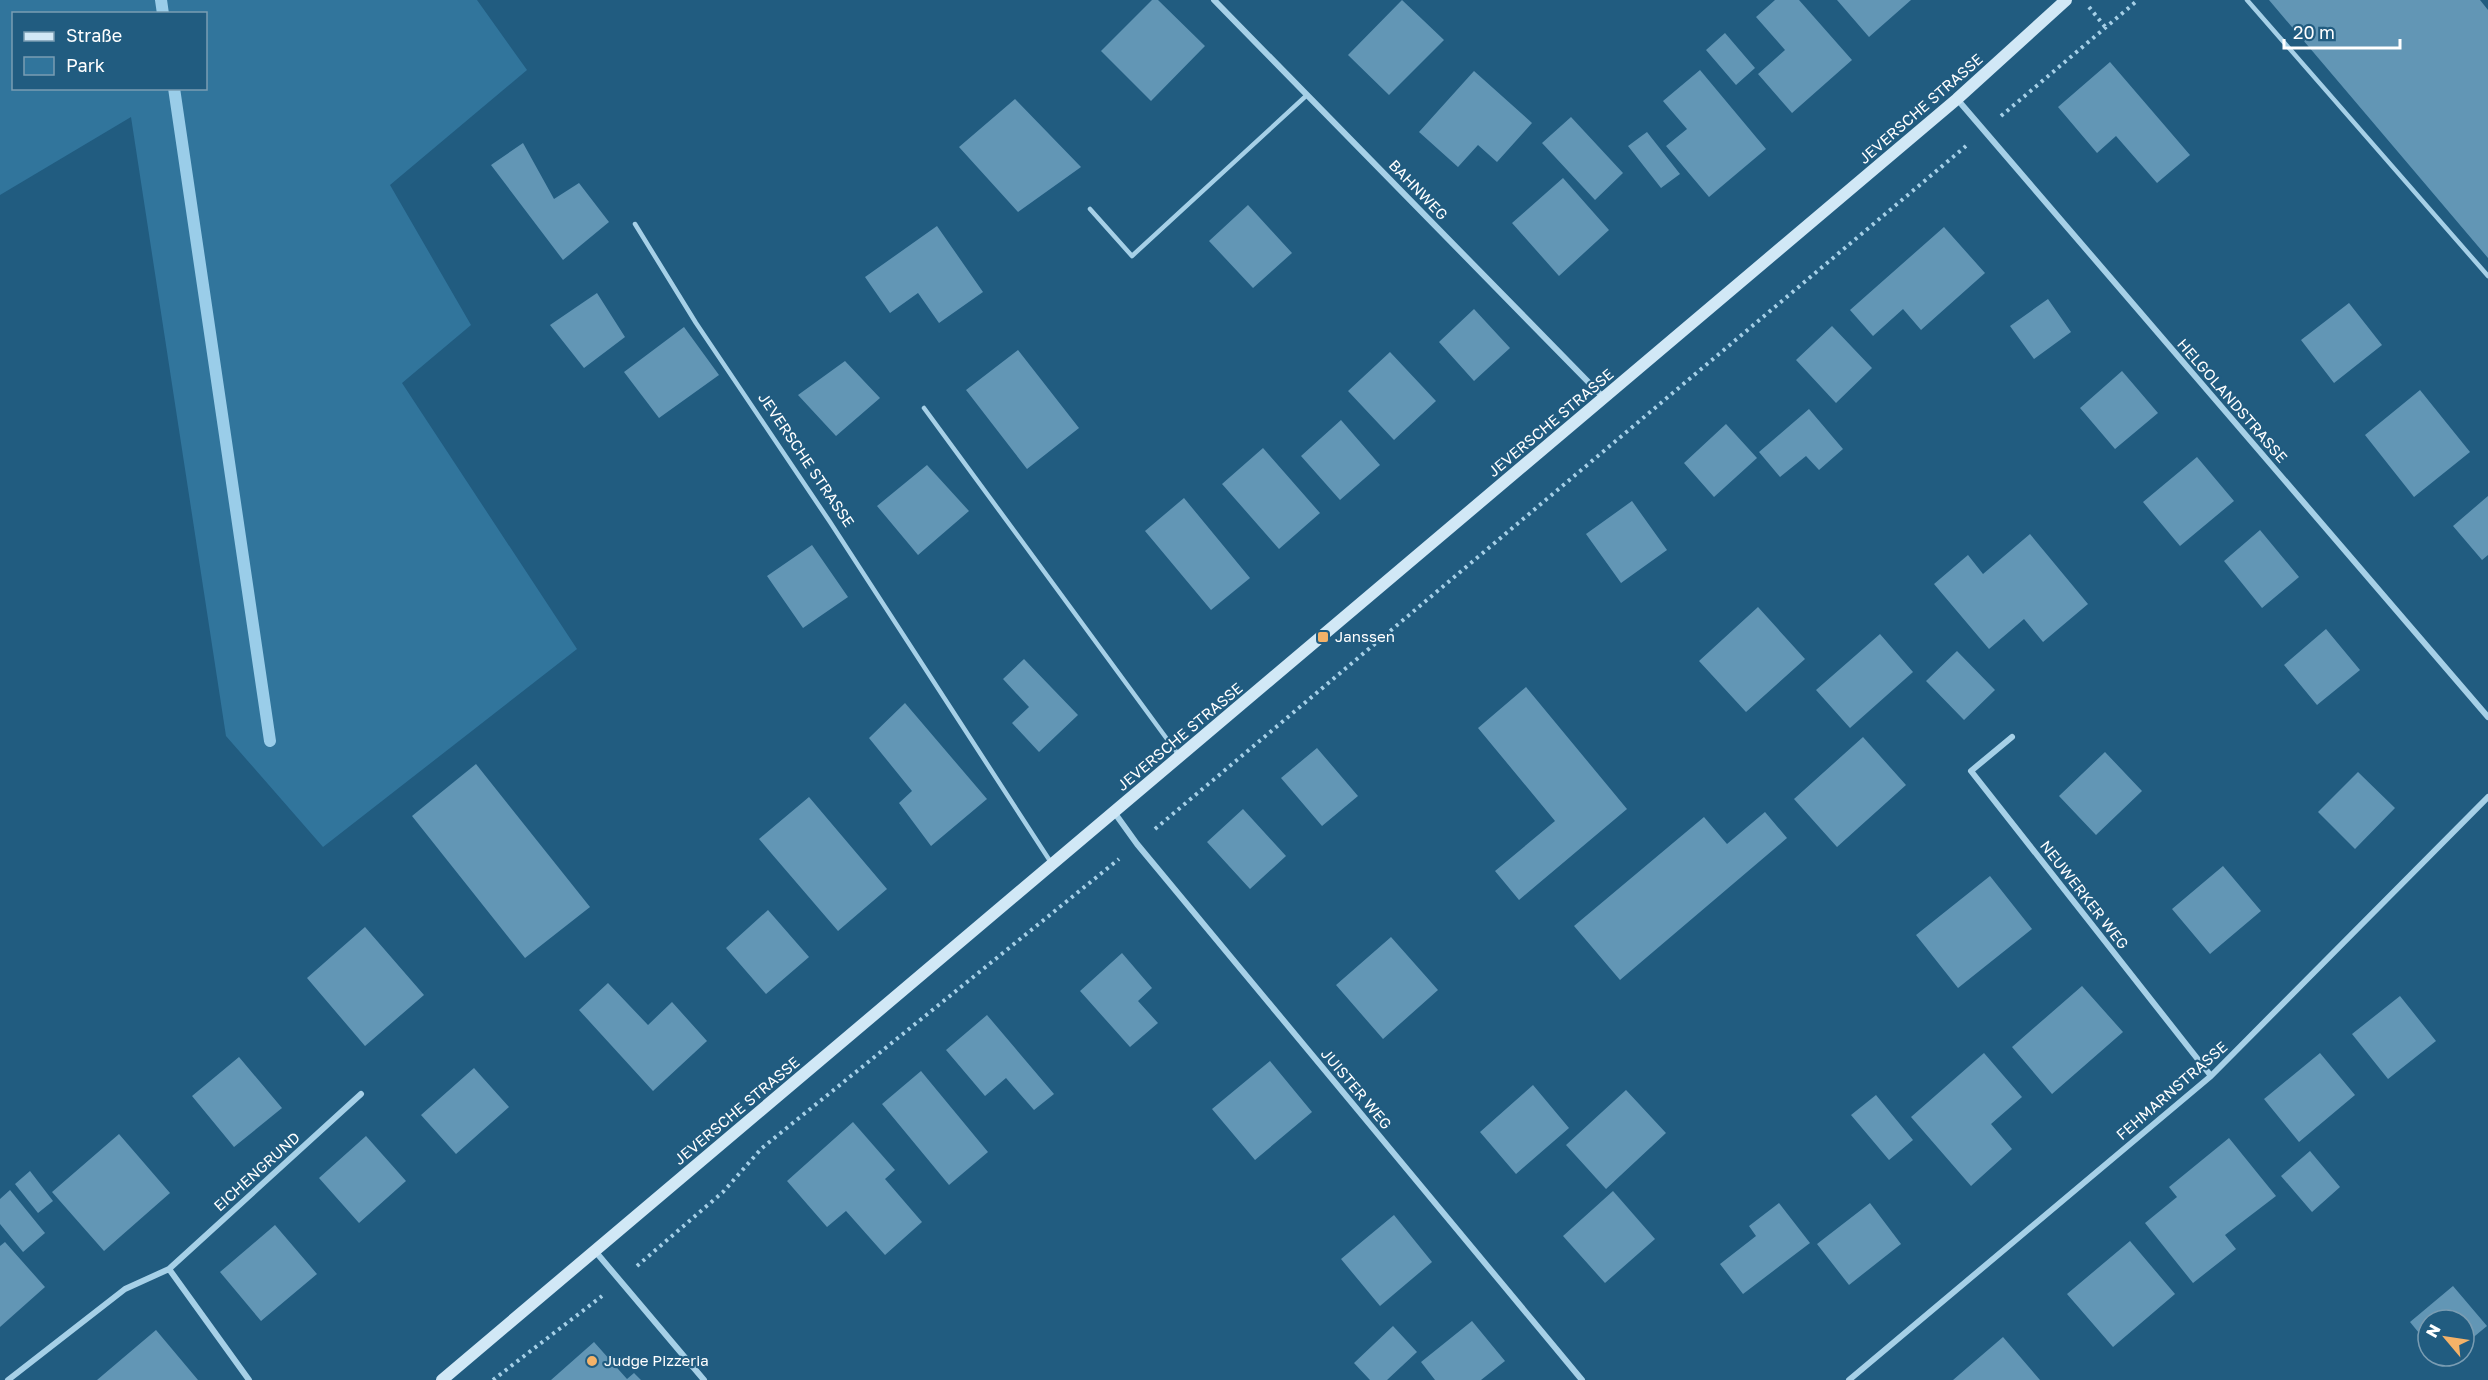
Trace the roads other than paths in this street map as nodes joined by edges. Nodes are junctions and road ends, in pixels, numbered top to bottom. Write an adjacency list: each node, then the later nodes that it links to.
1 (1214, 0): 4 (street, BAHNWEG)
2 (2066, 0): 5 (street, JEVERSCHE STRASSE)
3 (2247, 0): 8 (lane)
4 (1307, 95): 6 (lane); 9 (street, BAHNWEG)
5 (1958, 99): 9 (street, JEVERSCHE STRASSE); 11 (street, HELGOLANDSTRASSE)
6 (1090, 209)
7 (635, 224): 16 (lane, JEVERSCHE STRASSE)
8 (2488, 276)
9 (1604, 398): 13 (street, JEVERSCHE STRASSE)
10 (924, 408): 13 (lane)
11 (2488, 717)
12 (2012, 737): 17 (street, NEUWERKER WEG)
13 (1180, 756): 15 (street, JEVERSCHE STRASSE)
14 (2488, 797): 17 (street, FEHMARNSTRASSE)
15 (1114, 812): 16 (street, JEVERSCHE STRASSE); 25 (street, JUISTER WEG)
16 (1052, 864): 19 (street, JEVERSCHE STRASSE)
17 (2211, 1077): 26 (street, FEHMARNSTRASSE)
18 (361, 1094): 20 (street, EICHENGRUND)
19 (594, 1250): 23 (street, JEVERSCHE STRASSE); 24 (street)
20 (169, 1269): 21 (street, EICHENGRUND); 22 (street)
21 (8, 1380)
22 (249, 1380)
23 (442, 1380)
24 (704, 1380)
25 (1582, 1380)
26 (1850, 1380)

